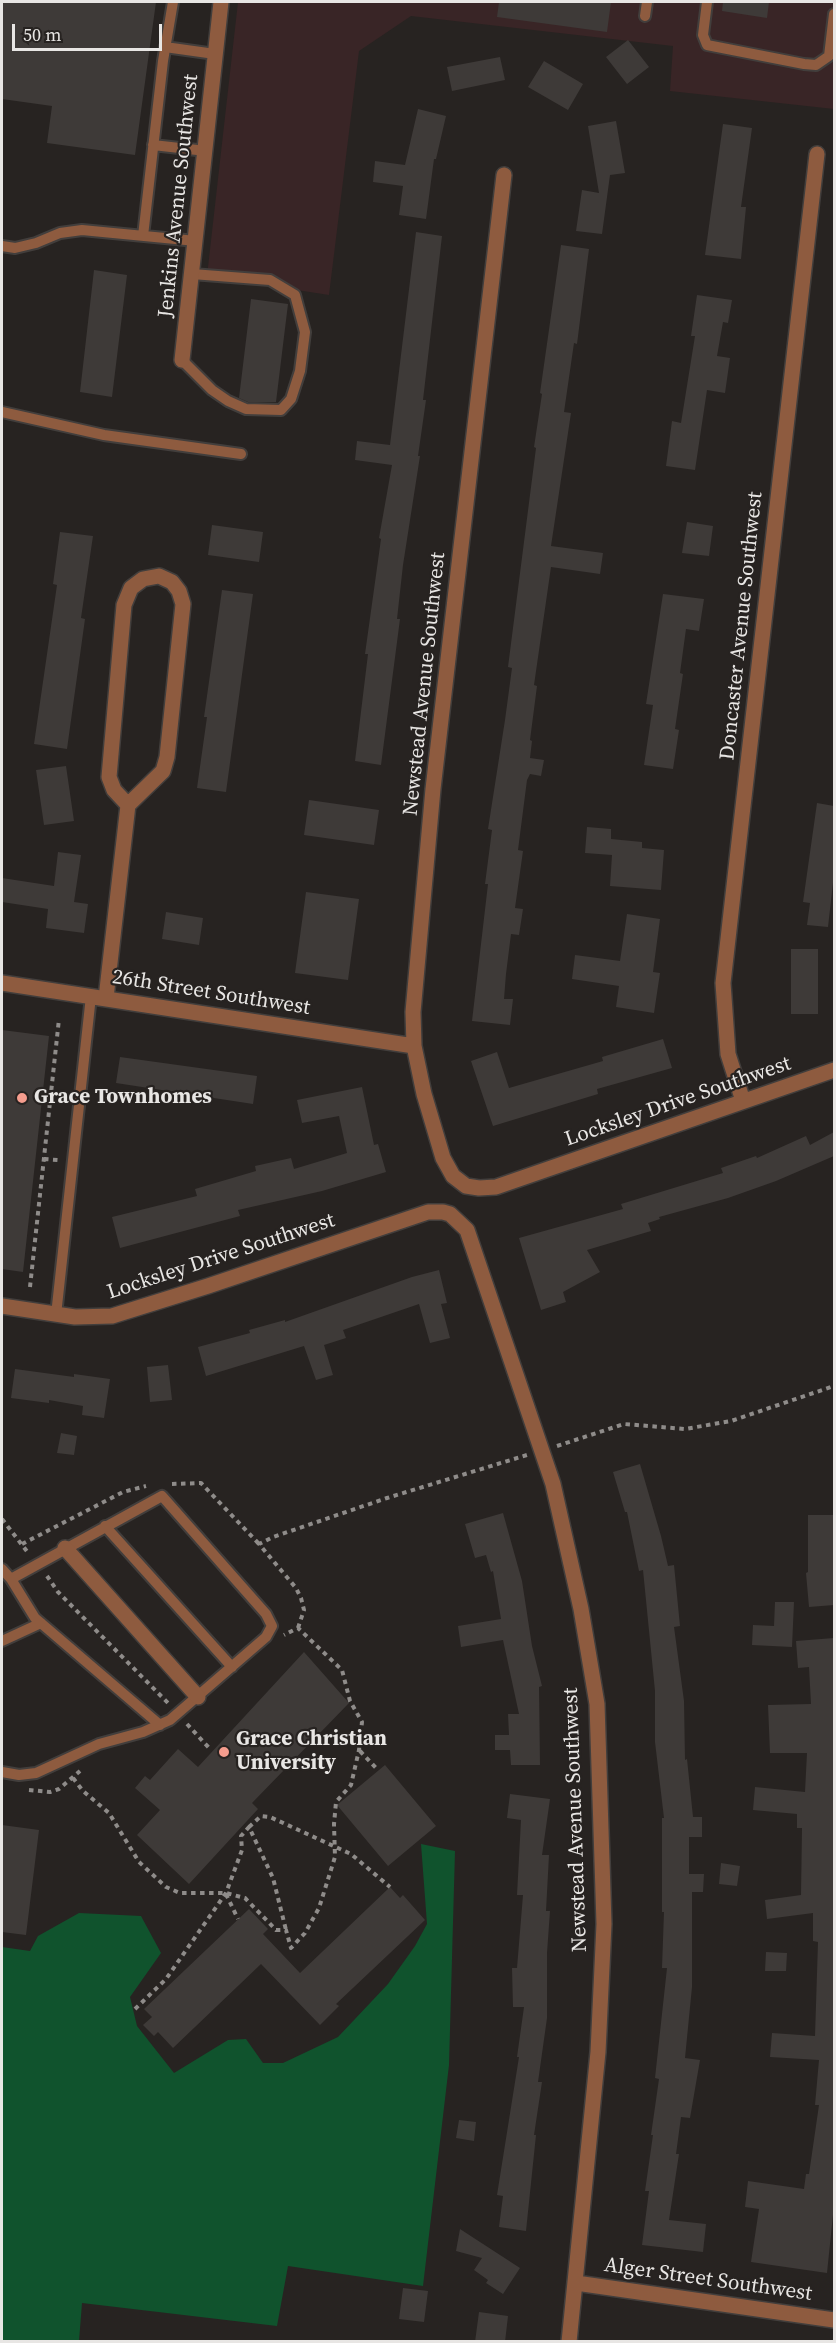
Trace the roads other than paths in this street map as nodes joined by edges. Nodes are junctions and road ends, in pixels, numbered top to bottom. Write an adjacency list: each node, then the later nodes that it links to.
1 (173, 2): 7 (lane)
2 (220, 2): 8 (street, Jenkins Avenue Southwest)
3 (647, 2): 6 (lane)
4 (707, 2): 5 (lane)
5 (834, 14)
6 (645, 16)
7 (165, 47): 8 (lane); 9 (lane)
8 (215, 54): 10 (street, Jenkins Avenue Southwest)
9 (153, 145): 10 (lane); 13 (lane)
10 (206, 151): 14 (street, Jenkins Avenue Southwest)
11 (817, 154): 25 (street, Doncaster Avenue Southwest)
12 (504, 175): 23 (street, Newstead Avenue Southwest)
13 (143, 236): 14 (lane); 15 (lane)
14 (196, 241): 16 (street, Jenkins Avenue Southwest)
15 (2, 246)
16 (192, 274): 17 (street, Jenkins Avenue Southwest); 17 (lane)
17 (182, 360)
18 (2, 412): 19 (lane)
19 (241, 454)
20 (128, 805): 20 (street); 22 (street)
21 (2, 983): 22 (street, 26th Street Southwest)
22 (99, 997): 23 (street, 26th Street Southwest); 29 (lane)
23 (414, 1046): 26 (street, Newstead Avenue Southwest)
24 (834, 1070): 25 (street, Locksley Drive Southwest)
25 (742, 1101): 26 (street, Locksley Drive Southwest)
26 (466, 1186)
27 (450, 1214): 29 (street, Locksley Drive Southwest); 40 (street, Newstead Avenue Southwest)
28 (2, 1306): 29 (street, Locksley Drive Southwest)
29 (56, 1315)
30 (105, 1526): 31 (lane); 36 (lane); 36 (lane)
31 (65, 1548): 33 (lane); 37 (street)
32 (2, 1569): 33 (lane)
33 (11, 1578): 34 (lane)
34 (41, 1623): 35 (lane); 38 (lane)
35 (2, 1641)
36 (232, 1667): 37 (lane)
37 (198, 1697): 38 (lane)
38 (160, 1725): 39 (lane)
39 (2, 1772)
40 (576, 2283): 41 (street, Alger Street Southwest); 42 (street, Newstead Avenue Southwest)
41 (834, 2320)
42 (568, 2342)

